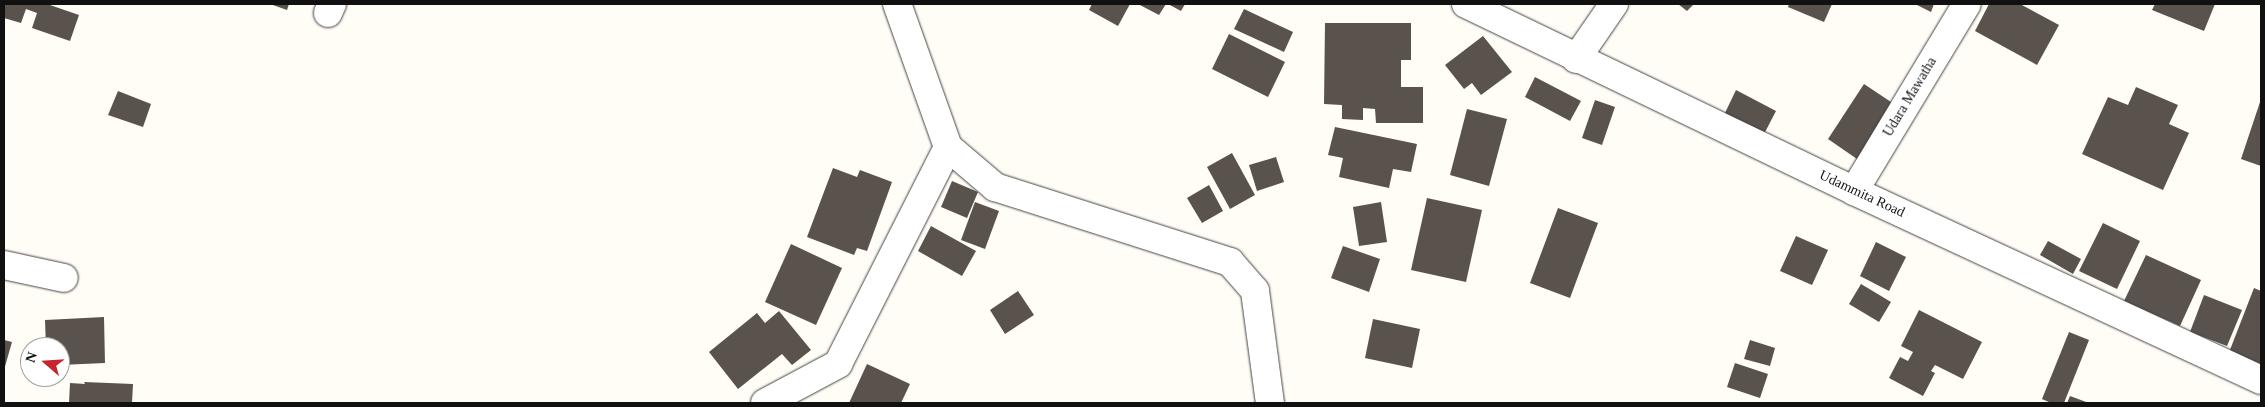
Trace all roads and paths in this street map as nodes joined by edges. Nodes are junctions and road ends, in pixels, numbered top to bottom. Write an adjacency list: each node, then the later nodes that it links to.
1 (897, 4): 6 (street)
2 (1466, 4): 5 (street, Udammita Road)
3 (1614, 4): 5 (street)
4 (1967, 4): 7 (street, Udara Mawatha)
5 (1576, 59): 7 (street, Udammita Road)
6 (948, 147): 11 (street); 12 (street)
7 (1854, 191): 10 (street, Udammita Road)
8 (4, 265): 9 (street)
9 (64, 278)
10 (2261, 380)
11 (765, 403)
12 (1270, 403)

